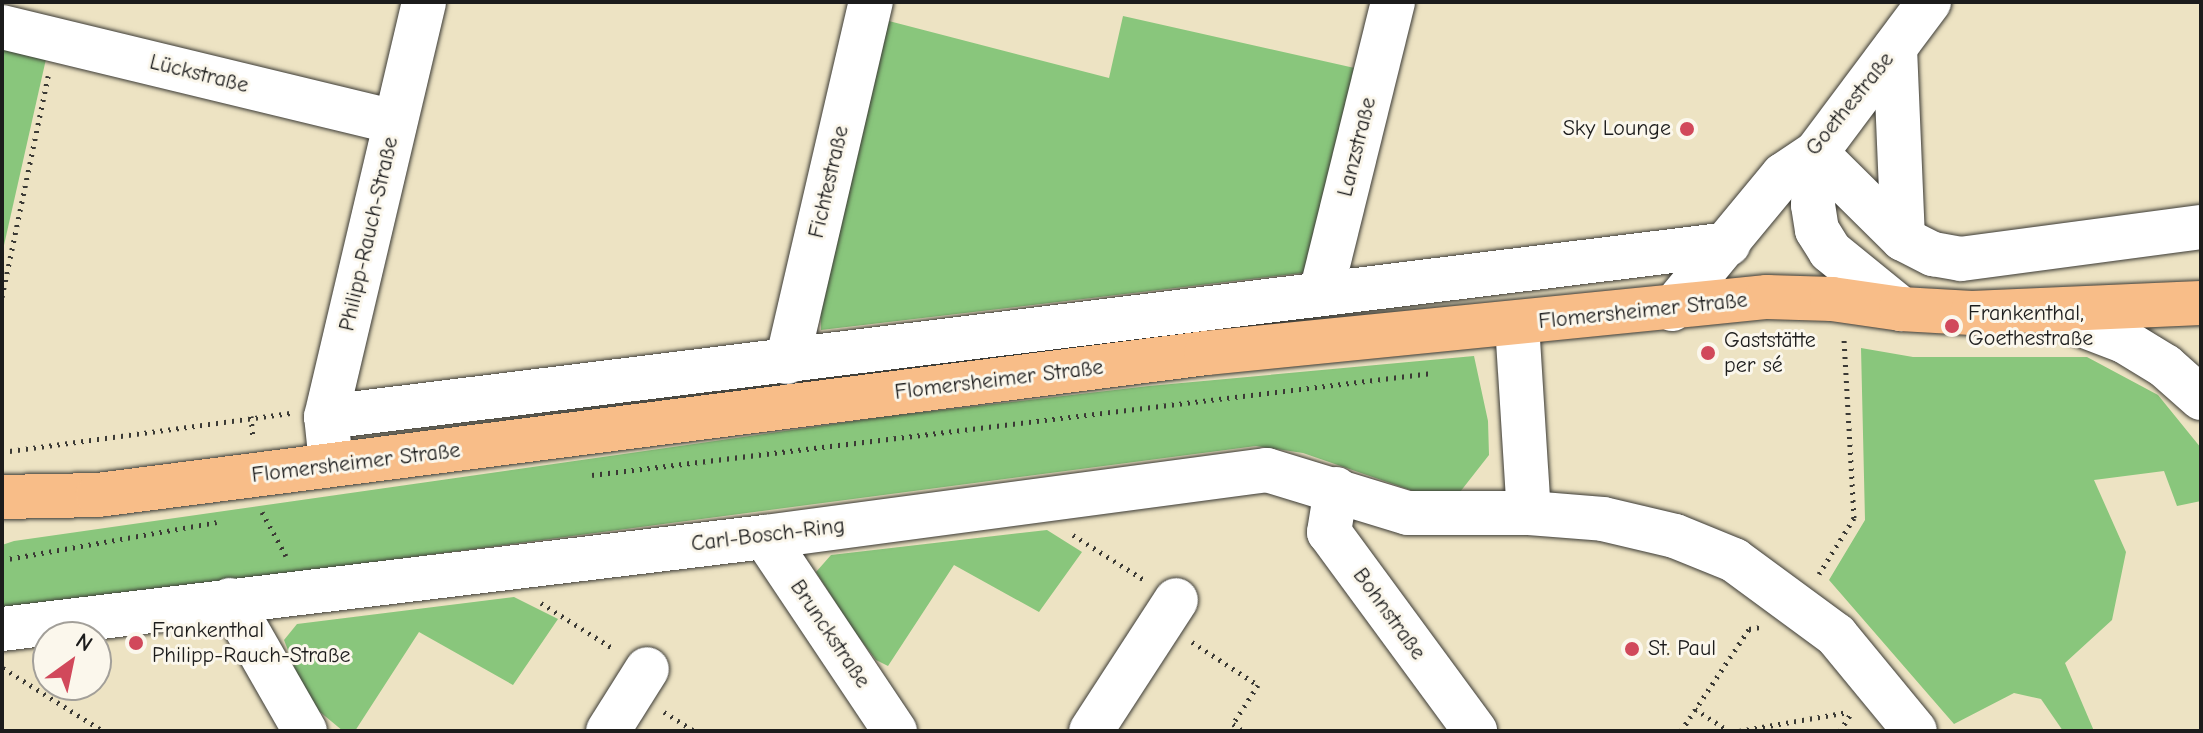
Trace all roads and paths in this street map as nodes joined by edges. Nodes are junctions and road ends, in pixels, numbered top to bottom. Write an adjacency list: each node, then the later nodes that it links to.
1 (424, 2): 8 (street, Philipp-Rauch-Straße)
2 (871, 2): 21 (street, Fichtestraße)
3 (1393, 2): 13 (street, Lanzstraße)
4 (1929, 2): 7 (street, Goethestraße)
5 (2, 27): 6 (street, Lückstraße)
6 (56, 40): 8 (street, Lückstraße); 14 (path)
7 (1895, 48): 9 (street, Goethestraße); 11 (street)
8 (395, 122): 24 (street, Philipp-Rauch-Straße)
9 (1816, 153): 11 (street); 12 (street, Goethestraße); 17 (street)
10 (2201, 227): 11 (street)
11 (1903, 239)
12 (1728, 244): 13 (street, Flomersheimer Straße); 16 (street, Goethestraße)
13 (1321, 293): 21 (street, Flomersheimer Straße)
14 (2, 297)
15 (2201, 303): 18 (main road, Flomersheimer Straße)
16 (1672, 309): 17 (main road, Flomersheimer Straße); 19 (main road, Flomersheimer Straße)
17 (1901, 309): 18 (main road, Flomersheimer Straße)
18 (2048, 312): 23 (street)
19 (1517, 324): 26 (main road, Flomersheimer Straße); 32 (street)
20 (1844, 329): 41 (path)
21 (787, 362): 24 (street, Flomersheimer Straße)
22 (1439, 372): 27 (path)
23 (2201, 398)
24 (326, 417): 25 (path); 26 (street, Philipp-Rauch-Straße)
25 (2, 452)
26 (332, 467): 29 (main road, Flomersheimer Straße)
27 (576, 477)
28 (1336, 489): 32 (street, Carl-Bosch-Ring); 37 (street, Carl-Bosch-Ring); 54 (street, Bohnstraße)
29 (98, 495): 30 (main road, Flomersheimer Straße); 35 (main road, Flomersheimer Straße)
30 (2, 497)
31 (278, 513): 33 (path)
32 (1529, 513): 41 (street, Carl-Bosch-Ring)
33 (247, 517)
34 (232, 520): 38 (path)
35 (2, 521)
36 (1070, 534): 42 (path)
37 (765, 537): 39 (street, Carl-Bosch-Ring); 51 (street, Brunckstraße)
38 (2, 560)
39 (230, 600): 43 (street, Carl-Bosch-Ring); 49 (street)
40 (540, 603): 45 (path)
41 (1799, 605): 46 (path); 58 (street, Carl-Bosch-Ring)
42 (1168, 611): 52 (street); 53 (path)
43 (2, 629)
44 (2, 667): 48 (path)
45 (647, 669): 50 (street)
46 (1695, 709): 55 (path); 56 (path)
47 (1852, 711): 57 (path)
48 (103, 731)
49 (305, 731)
50 (608, 731)
51 (895, 731)
52 (1091, 731)
53 (1243, 731)
54 (1475, 731)
55 (1681, 731)
56 (1729, 731)
57 (1739, 731)
58 (1915, 731)

